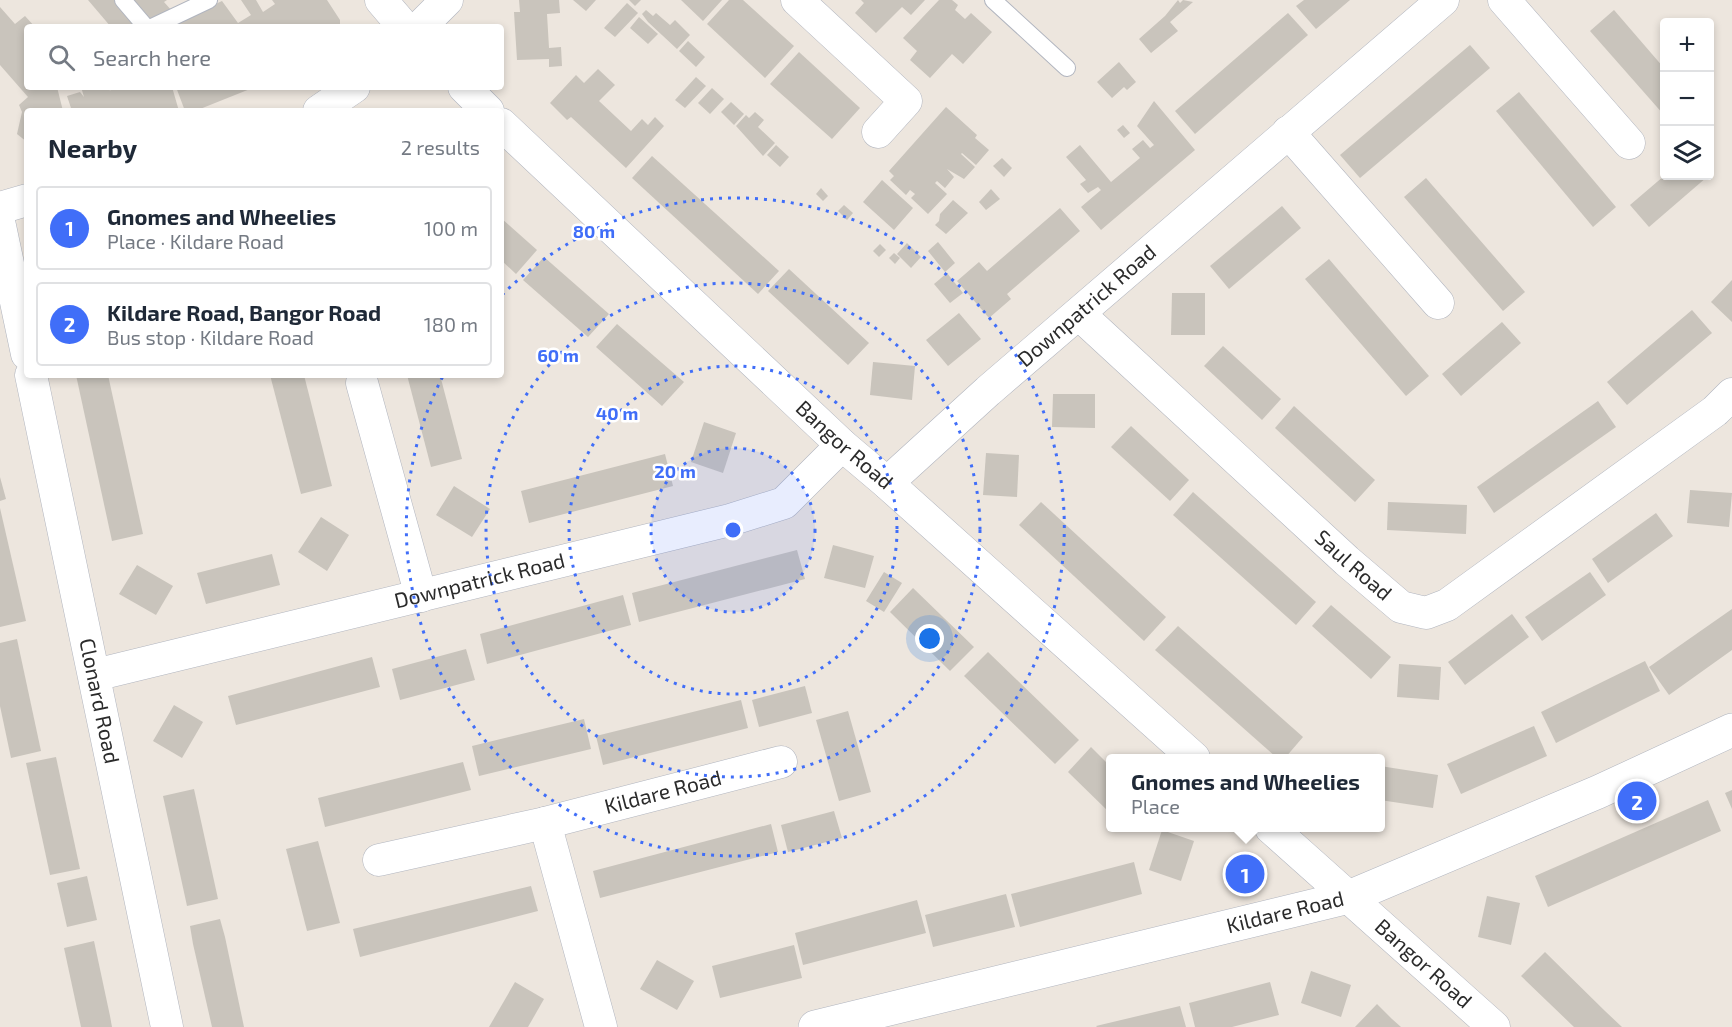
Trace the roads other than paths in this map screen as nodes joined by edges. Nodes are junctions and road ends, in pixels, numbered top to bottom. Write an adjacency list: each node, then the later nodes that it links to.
1 (123, 0): 9 (lane)
2 (209, 0): 10 (lane)
3 (381, 0): 11 (street)
4 (447, 0): 12 (street)
5 (797, 0): 19 (street)
6 (993, 0): 13 (lane)
7 (1443, 0): 20 (street, Downpatrick Road)
8 (1504, 0): 21 (street)
9 (143, 24)
10 (158, 24)
11 (401, 24)
12 (423, 24)
13 (1067, 68)
14 (350, 90): 16 (street)
15 (467, 90): 17 (street)
16 (323, 108)
17 (485, 108)
18 (504, 127): 31 (street, Bangor Road)
19 (878, 132)
20 (1288, 132): 25 (street); 26 (street, Downpatrick Road)
21 (1629, 143)
22 (24, 201): 23 (street)
23 (0, 208)
24 (0, 226): 27 (street)
25 (1438, 303)
26 (1079, 314): 30 (street, Saul Road); 32 (street, Downpatrick Road)
27 (24, 340)
28 (32, 378): 34 (street, Clonard Road)
29 (362, 383): 33 (street)
30 (1726, 411)
31 (842, 446): 32 (street, Bangor Road); 33 (street, Downpatrick Road)
32 (887, 483): 36 (street, Bangor Road)
33 (422, 596): 34 (street, Downpatrick Road)
34 (95, 675): 43 (street, Clonard Road)
35 (1732, 730): 41 (street, Kildare Road)
36 (1188, 754)
37 (781, 762): 38 (street, Kildare Road)
38 (545, 823): 40 (street, Kildare Road); 44 (street)
39 (1276, 832): 41 (street, Bangor Road)
40 (380, 860)
41 (1349, 897): 42 (street, Kildare Road); 46 (street, Bangor Road)
42 (880, 1019): 45 (street, Kildare Road)
43 (167, 1027)
44 (601, 1027)
45 (815, 1027)
46 (1494, 1027)

